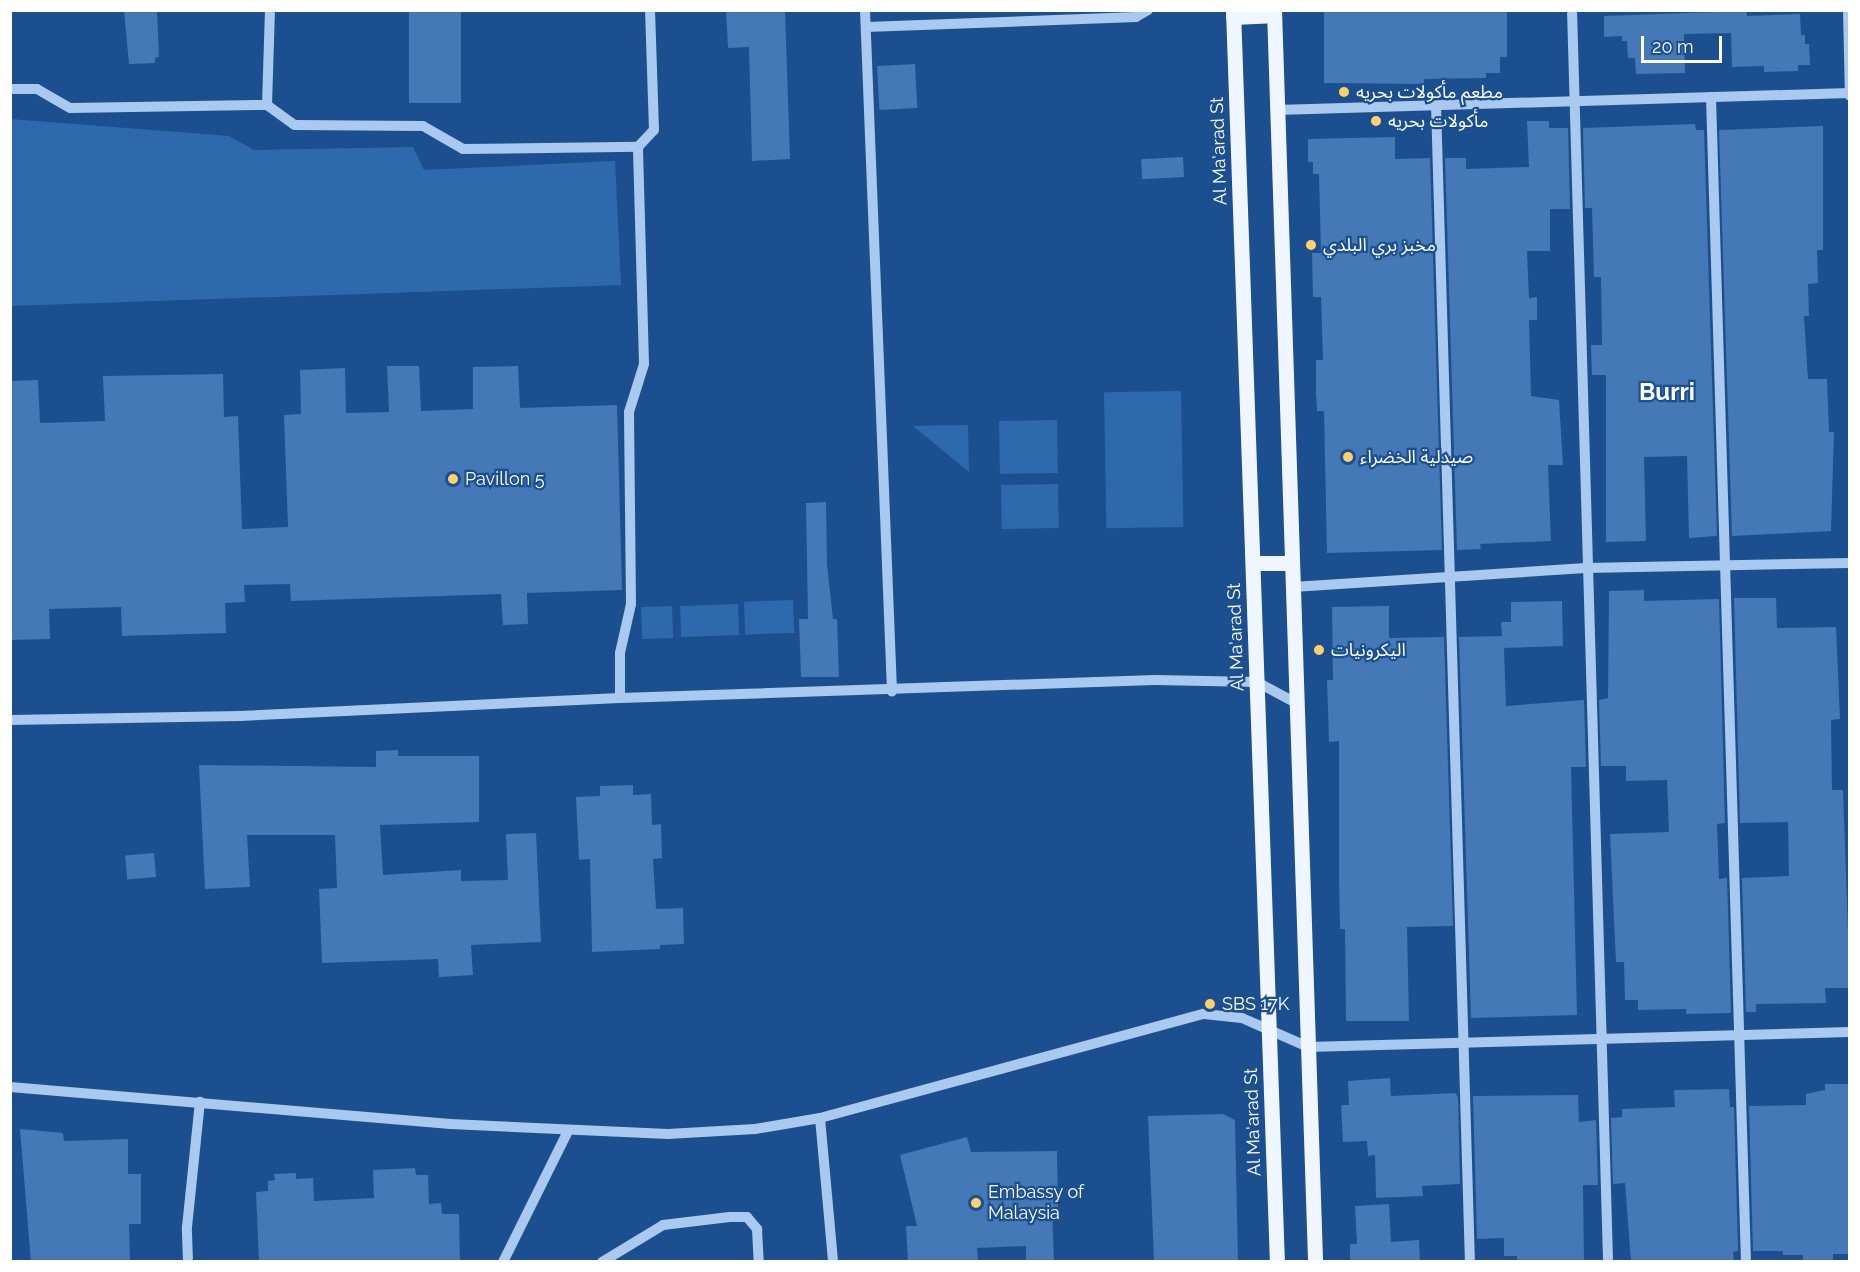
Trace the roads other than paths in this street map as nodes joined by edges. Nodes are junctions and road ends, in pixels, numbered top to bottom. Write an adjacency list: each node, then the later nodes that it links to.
1 (270, 10): 14 (street)
2 (650, 10): 17 (street)
3 (865, 10): 9 (street)
4 (1148, 10): 9 (street)
5 (1572, 10): 13 (street)
6 (1848, 10): 11 (street)
7 (1274, 13): 8 (main road); 16 (main road)
8 (1233, 14): 18 (main road, Al Ma'arad St)
9 (866, 27): 26 (street)
10 (10, 89): 14 (street)
11 (1849, 94): 12 (street)
12 (1711, 97): 13 (street); 21 (street)
13 (1575, 101): 15 (street); 22 (street)
14 (267, 105): 17 (street)
15 (1436, 105): 16 (street); 23 (street)
16 (1277, 110): 19 (main road)
17 (638, 147): 27 (street)
18 (1253, 563): 19 (main road); 25 (main road, Al Ma'arad St)
19 (1292, 563): 24 (main road)
20 (1850, 563): 21 (street)
21 (1723, 564): 22 (street); 32 (street)
22 (1585, 568): 23 (street); 33 (street)
23 (1451, 579): 24 (street); 34 (street)
24 (1293, 587): 28 (main road)
25 (1257, 681): 26 (street); 28 (street); 30 (main road, Al Ma'arad St)
26 (892, 691): 27 (street)
27 (620, 698): 29 (street)
28 (1296, 703): 35 (main road)
29 (10, 720)
30 (1269, 1028): 35 (street); 38 (street); 45 (main road, Al Ma'arad St)
31 (1850, 1032): 32 (street)
32 (1741, 1035): 33 (street); 49 (street)
33 (1602, 1040): 34 (street); 48 (street)
34 (1463, 1043): 35 (street); 47 (street)
35 (1308, 1047): 46 (main road)
36 (10, 1087): 37 (street)
37 (200, 1102): 39 (street); 40 (street)
38 (820, 1118): 39 (street); 44 (street)
39 (568, 1131): 41 (street)
40 (188, 1262)
41 (503, 1262)
42 (602, 1262): 43 (street)
43 (759, 1262)
44 (833, 1262)
45 (1277, 1262)
46 (1315, 1262)
47 (1470, 1262)
48 (1608, 1262)
49 (1746, 1262)

